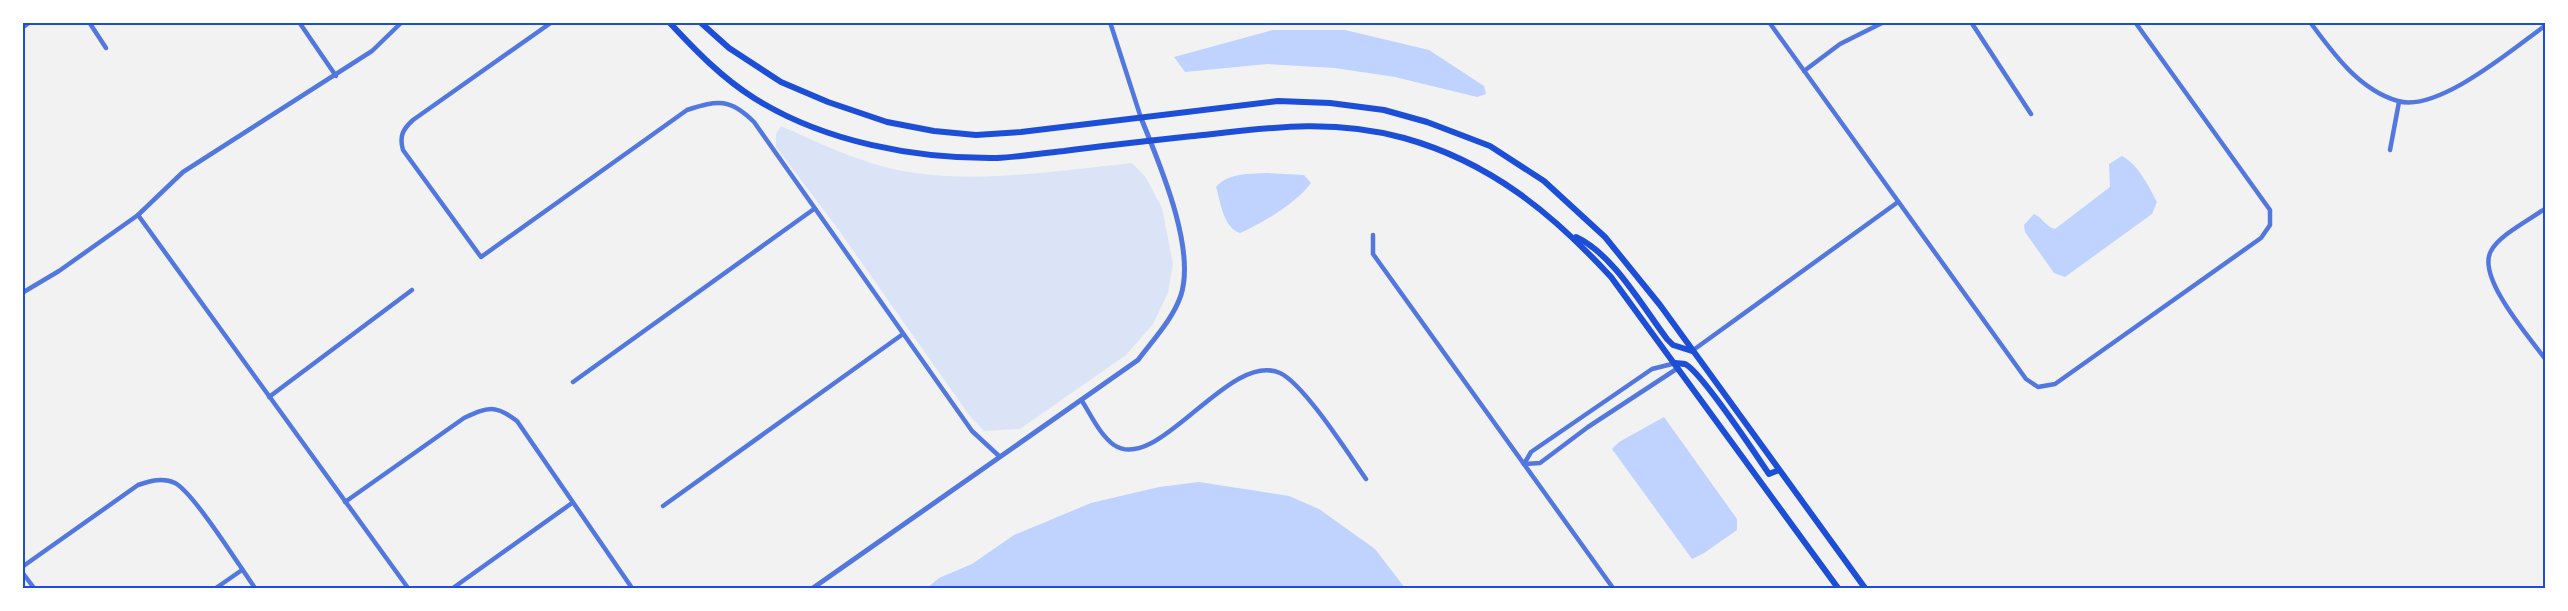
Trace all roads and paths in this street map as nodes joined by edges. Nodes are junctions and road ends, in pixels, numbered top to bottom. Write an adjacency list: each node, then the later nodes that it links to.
1 (30, 22): 15 (street)
2 (89, 22): 16 (street)
3 (299, 22): 18 (street)
4 (402, 22): 18 (street)
5 (552, 22): 26 (street)
6 (669, 22): 22 (main road)
7 (700, 22): 21 (main road)
8 (1110, 22): 21 (street)
9 (1768, 22): 17 (street)
10 (1884, 22): 17 (street)
11 (1971, 22): 20 (street)
12 (2135, 22): 24 (street)
13 (2310, 22): 19 (street)
14 (2546, 25): 19 (street)
15 (22, 28)
16 (106, 48)
17 (1804, 71): 24 (street)
18 (336, 76): 27 (street)
19 (2399, 102): 23 (street)
20 (2031, 114)
21 (1141, 118): 22 (street); 33 (main road)
22 (1150, 141): 28 (main road); 38 (street)
23 (2390, 150)
24 (1898, 202): 33 (street)
25 (2546, 208): 34 (street)
26 (814, 209): 32 (street); 36 (street)
27 (138, 215): 31 (street); 37 (street)
28 (1572, 234): 33 (main road); 35 (main road)
29 (1373, 235): 42 (street)
30 (412, 290): 37 (street)
31 (22, 293)
32 (903, 334): 41 (street); 47 (street)
33 (1692, 351): 43 (main road)
34 (2546, 360)
35 (1677, 365): 39 (street); 40 (street); 43 (main road); 58 (main road)
36 (573, 382)
37 (268, 397): 45 (street)
38 (1082, 401): 41 (street); 44 (street)
39 (1595, 408): 40 (street); 42 (street)
40 (1602, 418): 42 (street)
41 (999, 456): 56 (street)
42 (1524, 464): 57 (street)
43 (1779, 470): 59 (main road)
44 (1366, 479)
45 (345, 502): 46 (street); 53 (street)
46 (572, 504): 54 (street); 55 (street)
47 (663, 506)
48 (22, 569): 49 (street); 50 (street)
49 (242, 570): 51 (street); 52 (street)
50 (34, 588)
51 (216, 588)
52 (255, 588)
53 (408, 588)
54 (453, 588)
55 (632, 588)
56 (813, 588)
57 (1613, 588)
58 (1838, 588)
59 (1865, 588)

